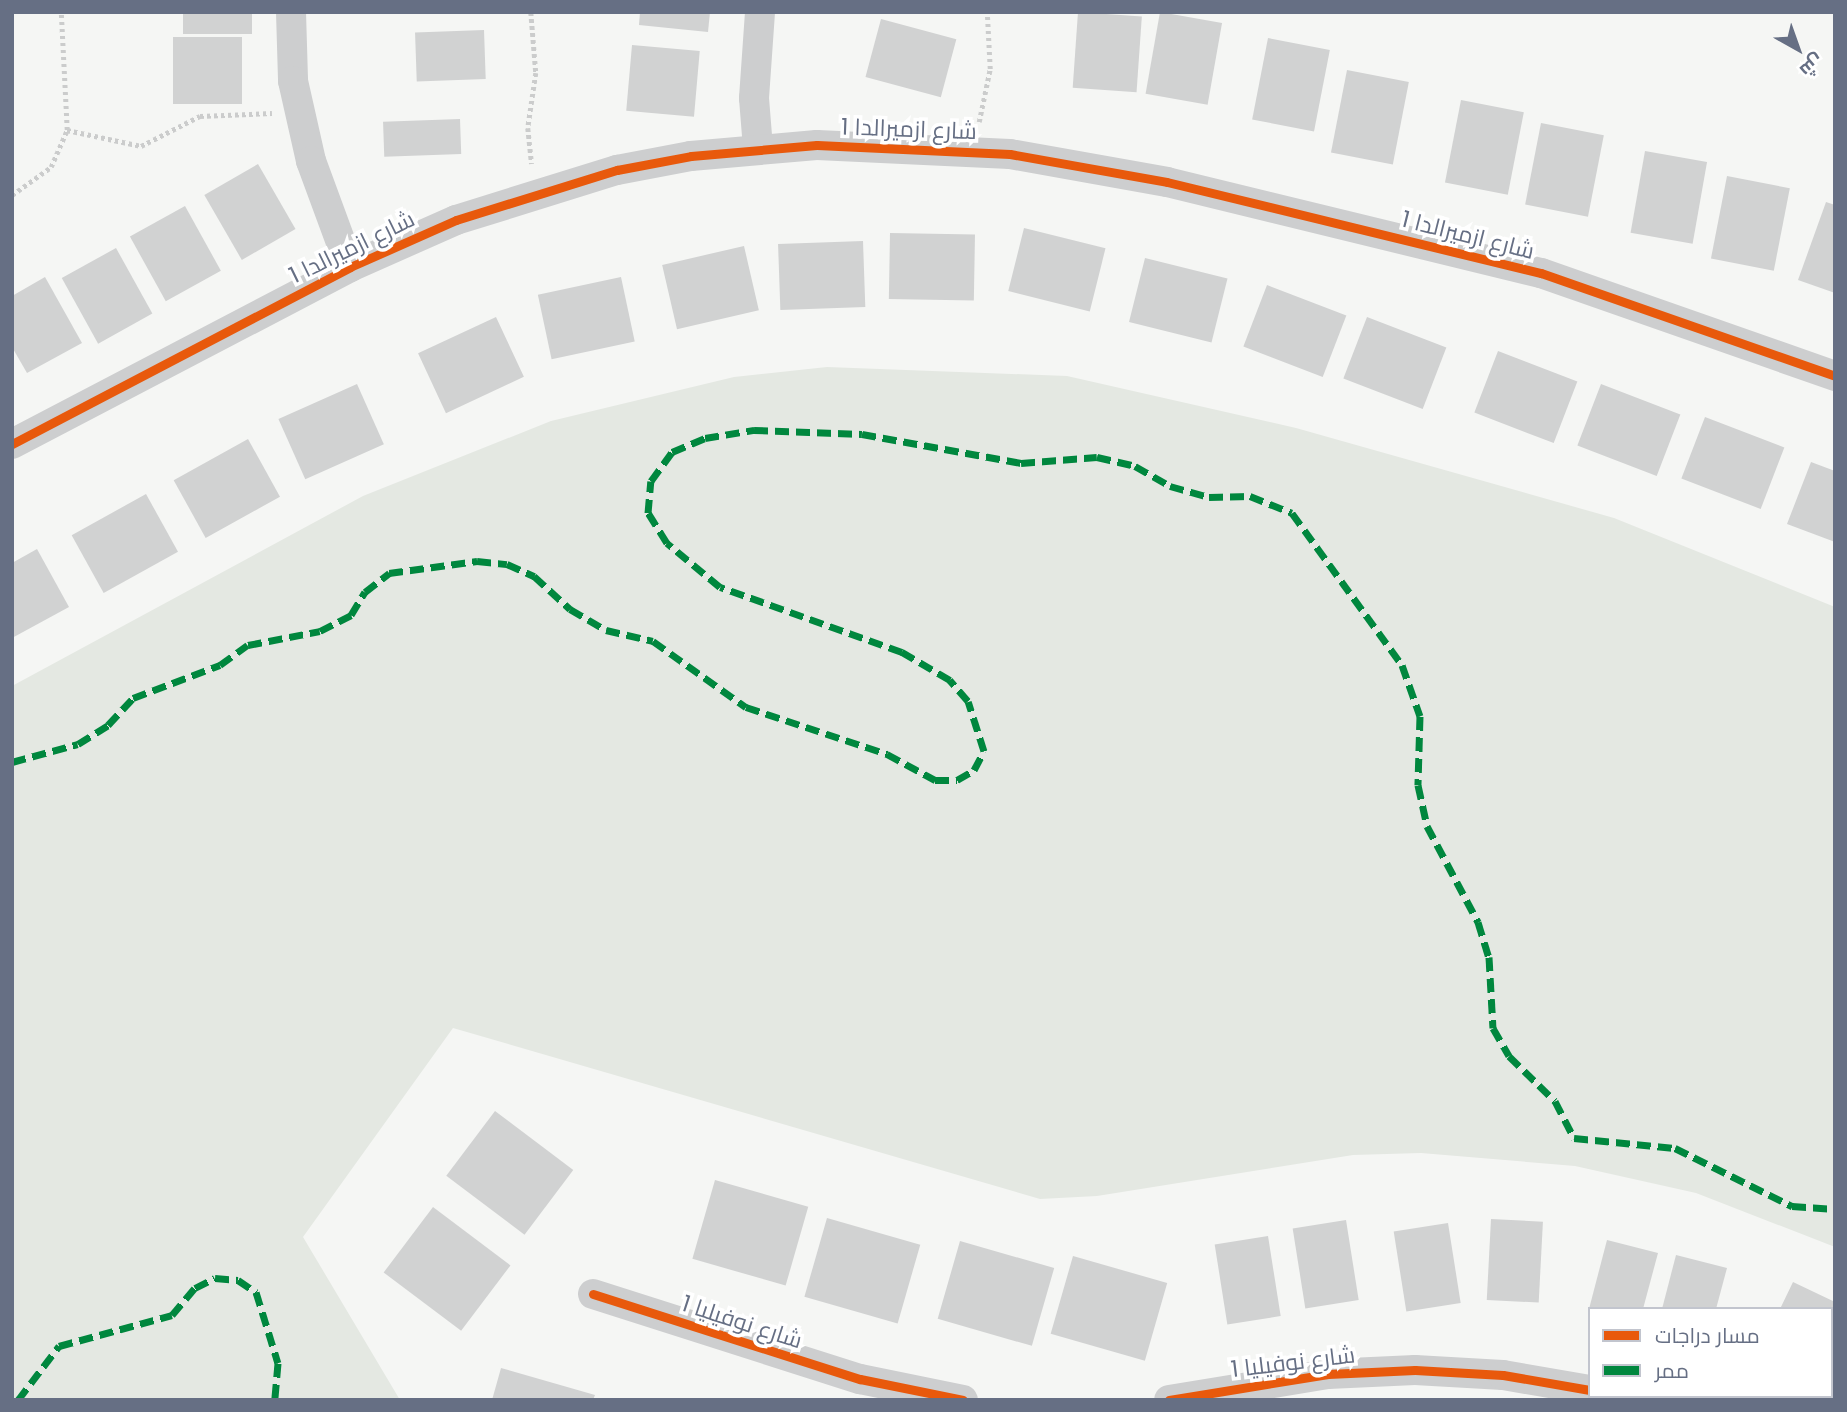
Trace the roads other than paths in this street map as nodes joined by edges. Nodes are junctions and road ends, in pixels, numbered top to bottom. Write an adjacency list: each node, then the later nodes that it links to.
1 (291, 12): 4 (street)
2 (760, 12): 3 (street)
3 (758, 148): 4 (street, شارع ازميرالدا 1); 5 (street, شارع ازميرالدا 1)
4 (350, 267): 6 (street, شارع ازميرالدا 1)
5 (1835, 376)
6 (12, 444)
7 (593, 1294): 9 (street, شارع نوفيليا 1)
8 (1588, 1390): 10 (street, شارع نوفيليا 1)
9 (963, 1400)
10 (1169, 1400)

